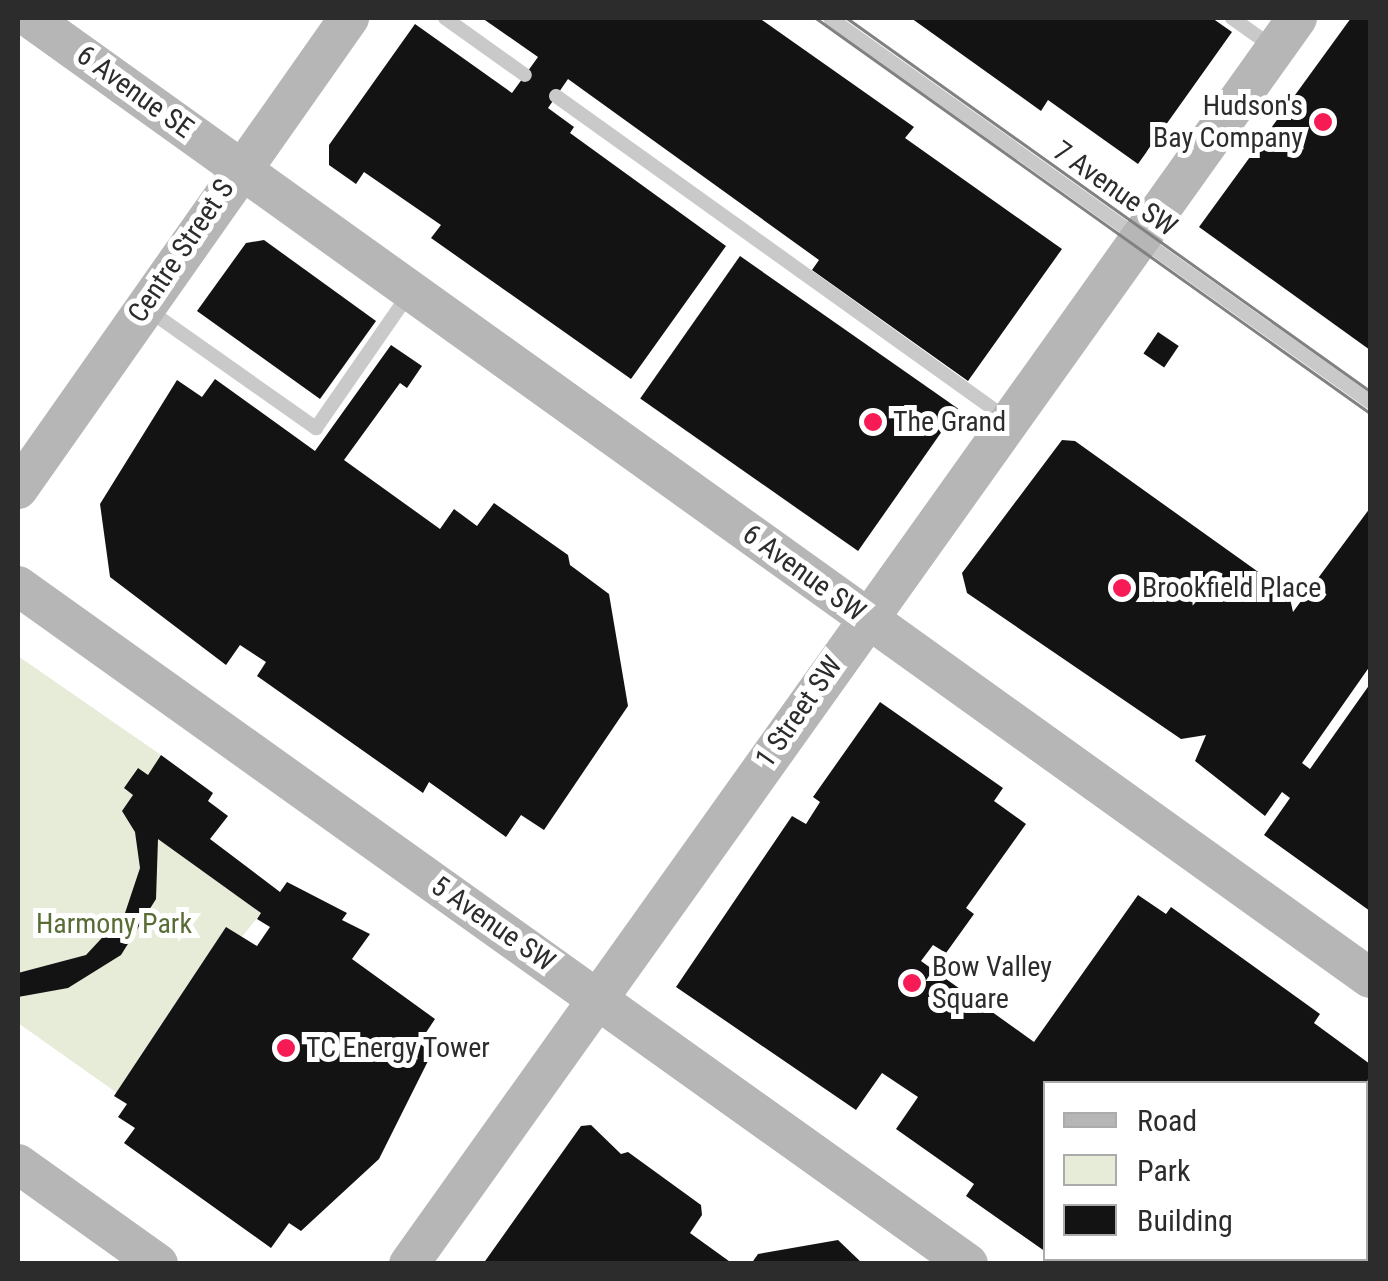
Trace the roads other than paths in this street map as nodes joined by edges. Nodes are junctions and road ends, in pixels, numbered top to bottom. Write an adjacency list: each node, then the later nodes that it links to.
1 (30, 18): 9 (main road, 6 Avenue SE)
2 (349, 18): 9 (main road, Centre Street S)
3 (444, 18): 7 (lane)
4 (830, 18): 10 (lane, 7 Avenue SW)
5 (1232, 18): 6 (lane)
6 (1286, 33): 10 (main road, 1 Street SW)
7 (525, 75)
8 (556, 96): 14 (lane)
9 (238, 167): 11 (main road, 6 Avenue SW); 12 (main road, Centre Street S)
10 (1137, 235): 13 (lane, 7 Avenue SW); 14 (main road, 1 Street SW)
11 (411, 290): 12 (lane); 17 (main road, 6 Avenue SW)
12 (143, 306): 15 (main road, Centre Street S)
13 (1370, 402)
14 (1006, 418): 17 (main road, 1 Street SW)
15 (18, 489)
16 (18, 586): 19 (main road, 5 Avenue SW)
17 (865, 616): 18 (main road, 6 Avenue SW); 19 (main road, 1 Street SW)
18 (1370, 978)
19 (600, 1000): 22 (main road, 1 Street SW); 23 (main road, 5 Avenue SW)
20 (18, 1164): 21 (main road)
21 (158, 1264)
22 (410, 1264)
23 (968, 1264)

